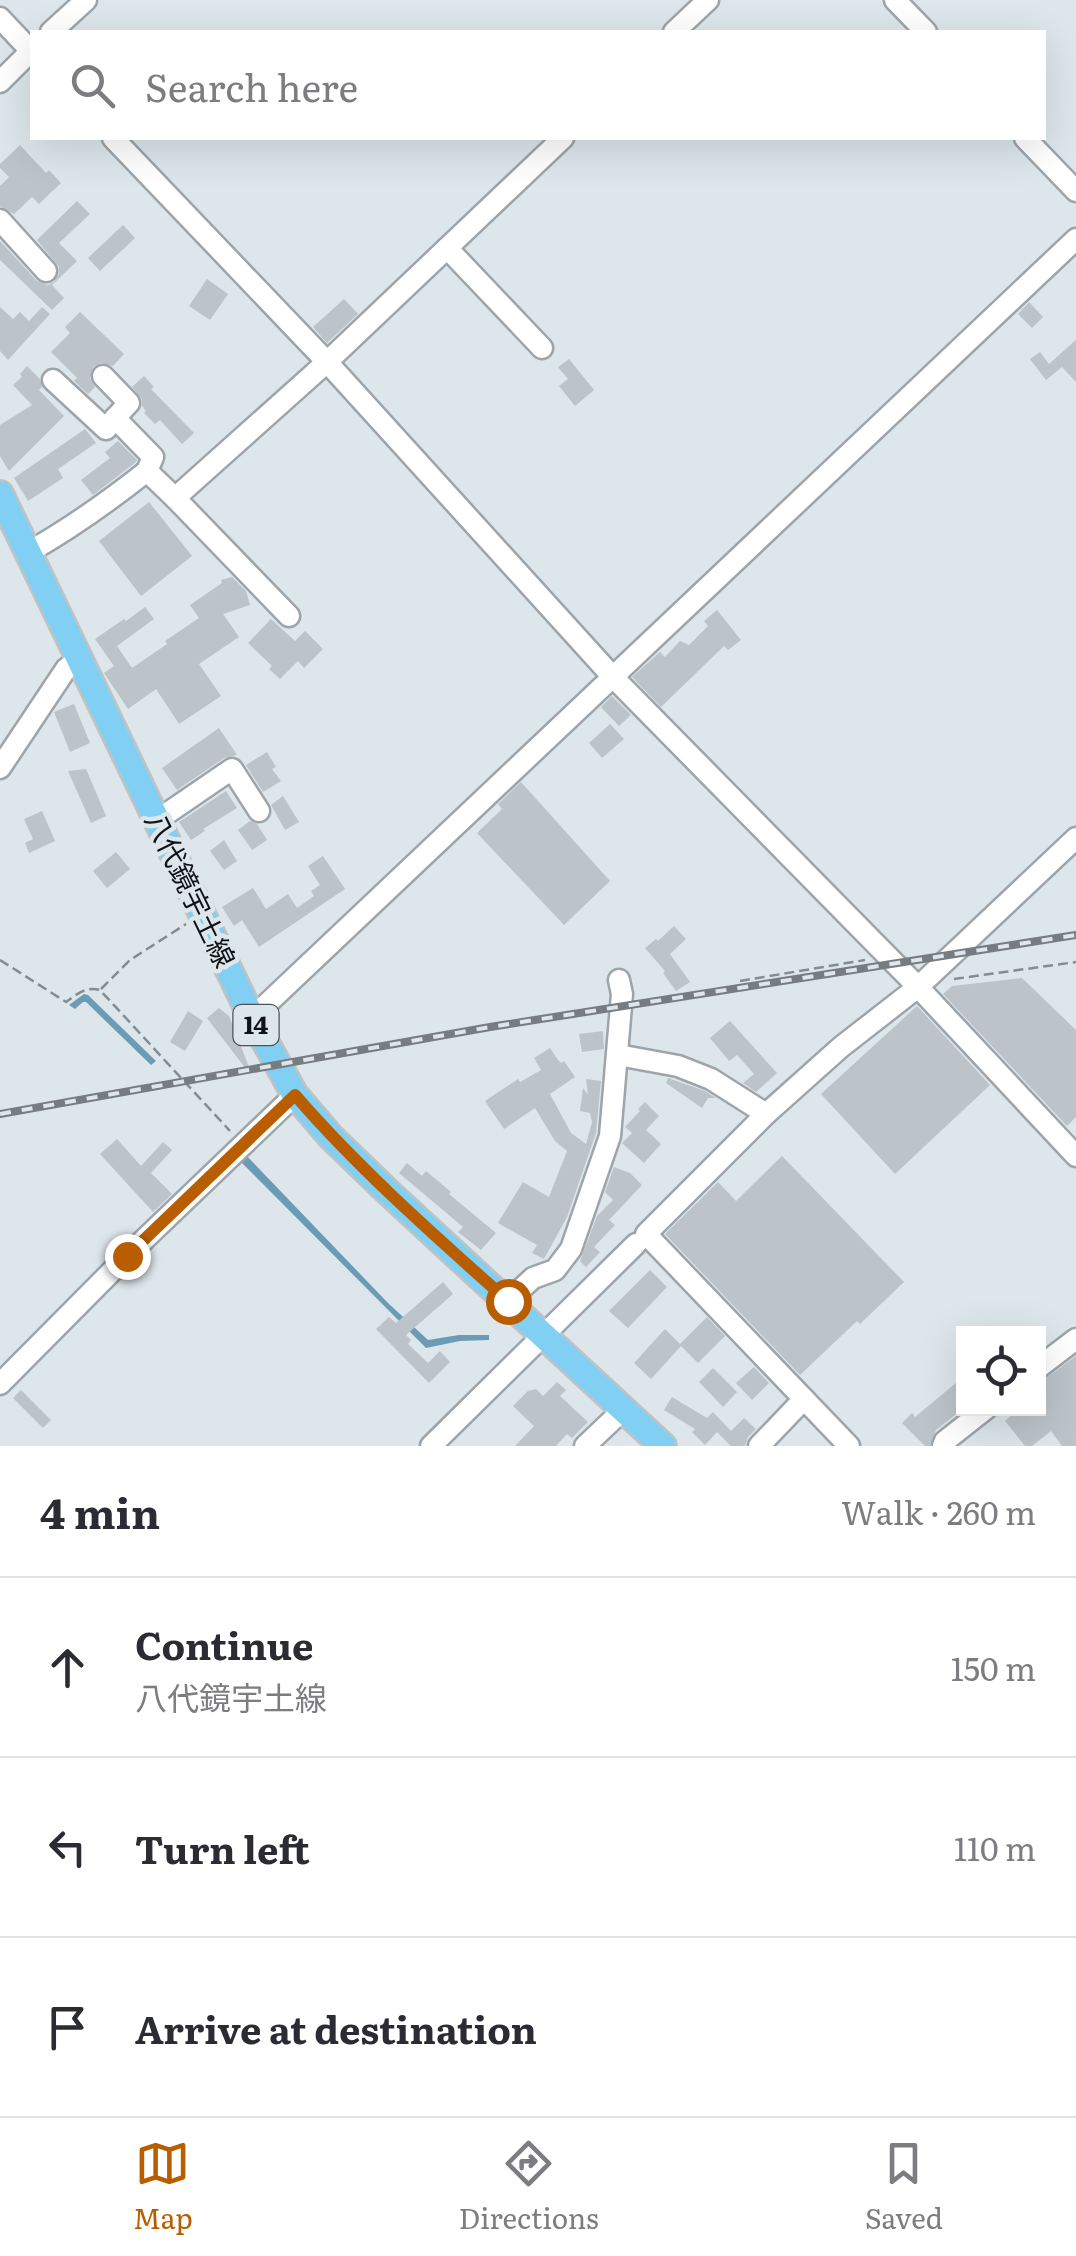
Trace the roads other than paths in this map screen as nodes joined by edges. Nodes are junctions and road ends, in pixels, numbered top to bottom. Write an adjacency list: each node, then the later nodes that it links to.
1 (86, 0): 5 (street)
2 (708, 0): 6 (street)
3 (895, 0): 7 (street)
4 (0, 18): 8 (street)
5 (54, 30)
6 (676, 30)
7 (924, 30)
8 (30, 49)
9 (30, 53): 10 (street)
10 (0, 82)
11 (115, 140): 20 (street)
12 (561, 140): 17 (street)
13 (1027, 140): 14 (street)
14 (1076, 191)
15 (0, 220): 18 (street)
16 (1076, 239): 30 (street)
17 (447, 248): 19 (street); 20 (street)
18 (46, 271)
19 (542, 348)
20 (327, 362): 26 (street); 30 (street)
21 (103, 376): 23 (street)
22 (53, 380): 23 (street)
23 (115, 418): 24 (street)
24 (146, 471): 26 (street); 27 (street)
25 (0, 494): 27 (main road, 八代鏡宇土線 / 14)
26 (174, 498): 28 (street)
27 (27, 553): 29 (main road, 八代鏡宇土線 / 14)
28 (289, 616)
29 (78, 659): 31 (street); 33 (main road, 八代鏡宇土線 / 14)
30 (612, 676): 36 (street); 37 (street)
31 (0, 768)
32 (259, 811): 33 (street)
33 (156, 821): 37 (main road, 八代鏡宇土線 / 14)
34 (1076, 838): 36 (street)
35 (619, 980): 38 (street)
36 (924, 981): 40 (street); 41 (street)
37 (252, 1018): 39 (main road, 八代鏡宇土線 / 14)
38 (618, 1055): 40 (street); 43 (street)
39 (295, 1095): 43 (main road, 八代鏡宇土線 / 14); 47 (street)
40 (766, 1114): 48 (street)
41 (1076, 1156)
42 (636, 1244): 44 (street)
43 (508, 1301): 44 (main road, 八代鏡宇土線 / 14)
44 (543, 1334): 49 (main road, 八代鏡宇土線 / 14); 51 (street)
45 (1076, 1339): 46 (street)
46 (1046, 1362)
47 (0, 1384)
48 (804, 1399): 54 (street); 55 (street)
49 (624, 1408): 52 (street); 53 (main road, 八代鏡宇土線 / 14)
50 (977, 1416): 56 (street)
51 (432, 1446)
52 (585, 1446)
53 (664, 1446)
54 (759, 1446)
55 (850, 1446)
56 (943, 1446)

